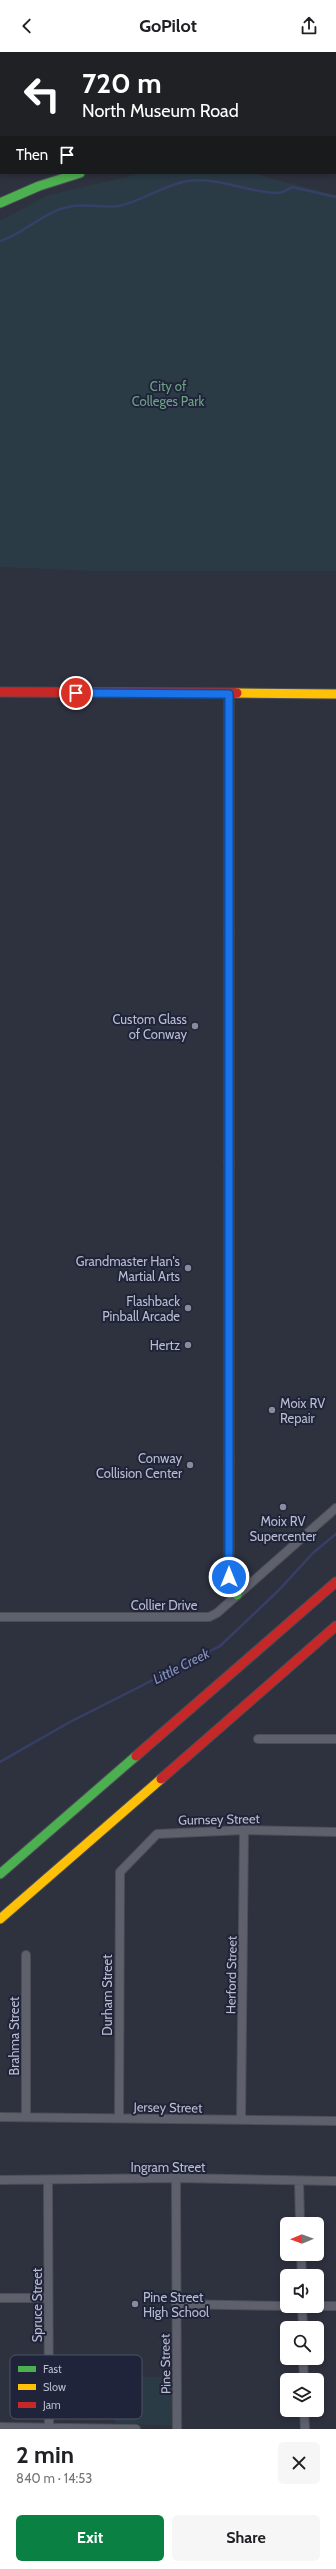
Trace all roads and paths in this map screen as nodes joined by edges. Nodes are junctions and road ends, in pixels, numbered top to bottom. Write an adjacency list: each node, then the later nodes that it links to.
1 (76, 174): 2 (main road)
2 (0, 203)
3 (0, 692): 4 (main road)
4 (229, 694): 5 (main road); 8 (main road)
5 (336, 694)
6 (336, 1508): 8 (street, Collier Drive)
7 (336, 1582): 16 (main road)
8 (236, 1595): 9 (street, Collier Drive)
9 (0, 1617)
10 (336, 1626): 17 (main road)
11 (258, 1739): 12 (street)
12 (336, 1739)
13 (244, 1830): 14 (street, Gurnsey Street); 15 (street, Gurnsey Street); 22 (street, Herford Street)
14 (336, 1832)
15 (120, 1872): 21 (street, Durham Street)
16 (0, 1874)
17 (0, 1919)
18 (26, 1955): 20 (street, Brahma Street)
19 (0, 2117): 20 (street, Jersey Street)
20 (26, 2118): 21 (street, Jersey Street)
21 (119, 2118): 22 (street, Jersey Street)
22 (241, 2120): 23 (street, Jersey Street)
23 (336, 2121)
24 (176, 2178): 26 (street, Ingram Street); 27 (street, Ingram Street); 32 (street, Pine Street)
25 (0, 2180): 26 (street, Ingram Street)
26 (48, 2181): 31 (street, Spruce Street)
27 (299, 2181): 28 (street, Ingram Street); 29 (street)
28 (336, 2181)
29 (300, 2217)
30 (0, 2298): 31 (street)
31 (48, 2298): 36 (street, Spruce Street)
32 (176, 2304): 33 (street); 41 (street, Pine Street)
33 (280, 2306)
34 (324, 2306): 35 (street)
35 (336, 2306)
36 (48, 2355)
37 (304, 2417): 42 (street)
38 (0, 2427): 39 (street)
39 (49, 2428): 40 (street)
40 (136, 2429)
41 (177, 2429)
42 (305, 2429)

